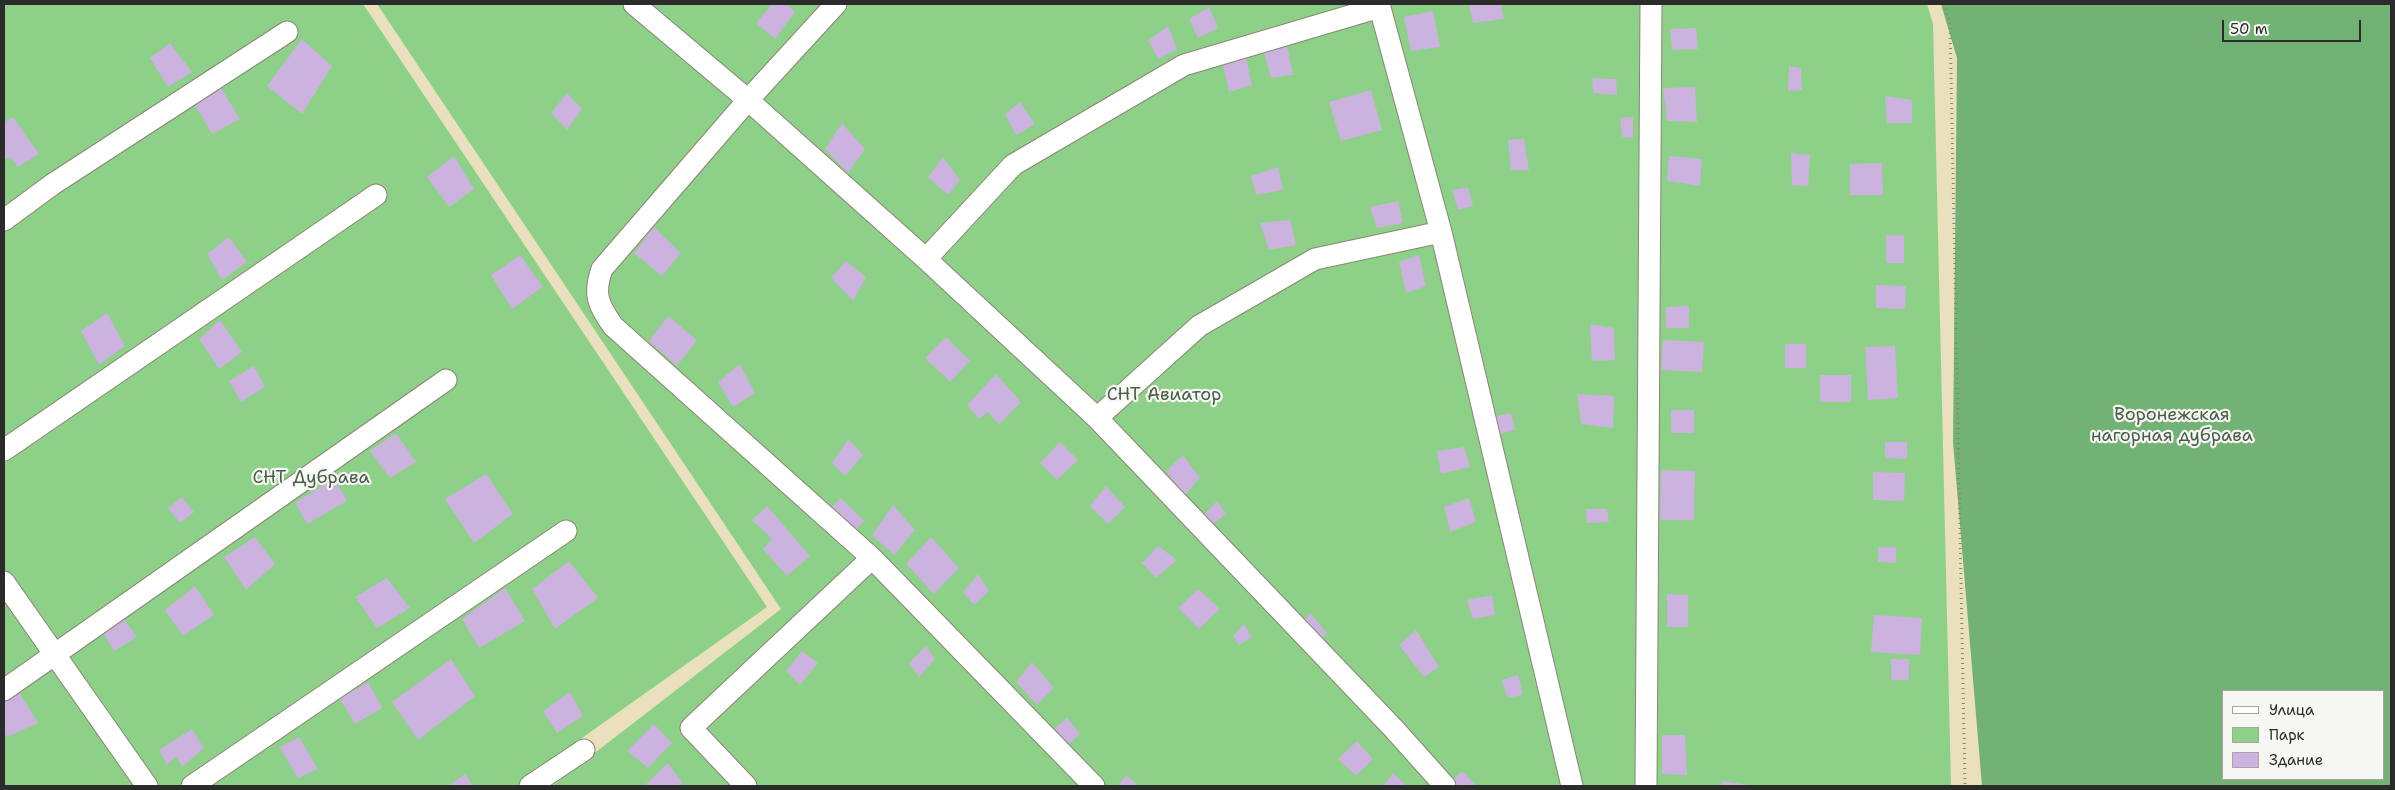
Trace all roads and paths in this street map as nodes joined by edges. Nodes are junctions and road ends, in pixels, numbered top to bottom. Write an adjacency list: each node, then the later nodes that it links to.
1 (634, 4): 7 (street)
2 (836, 4): 7 (street)
3 (1651, 4): 28 (street)
4 (1944, 4): 29 (path)
5 (1379, 5): 10 (street); 11 (street)
6 (287, 32): 9 (street)
7 (748, 100): 11 (street); 16 (street)
8 (376, 195): 14 (street)
9 (4, 220)
10 (1440, 232): 13 (street); 27 (street)
11 (926, 259): 13 (street)
12 (446, 380): 18 (street)
13 (1096, 418): 26 (street)
14 (4, 450)
15 (566, 530): 22 (street)
16 (872, 558): 24 (street); 25 (street)
17 (4, 582): 18 (street)
18 (54, 656): 19 (street); 21 (street)
19 (4, 690)
20 (584, 750): 23 (street)
21 (147, 786)
22 (192, 786)
23 (530, 786)
24 (746, 786)
25 (1094, 786)
26 (1445, 786)
27 (1572, 786)
28 (1646, 786)
29 (1965, 786)

